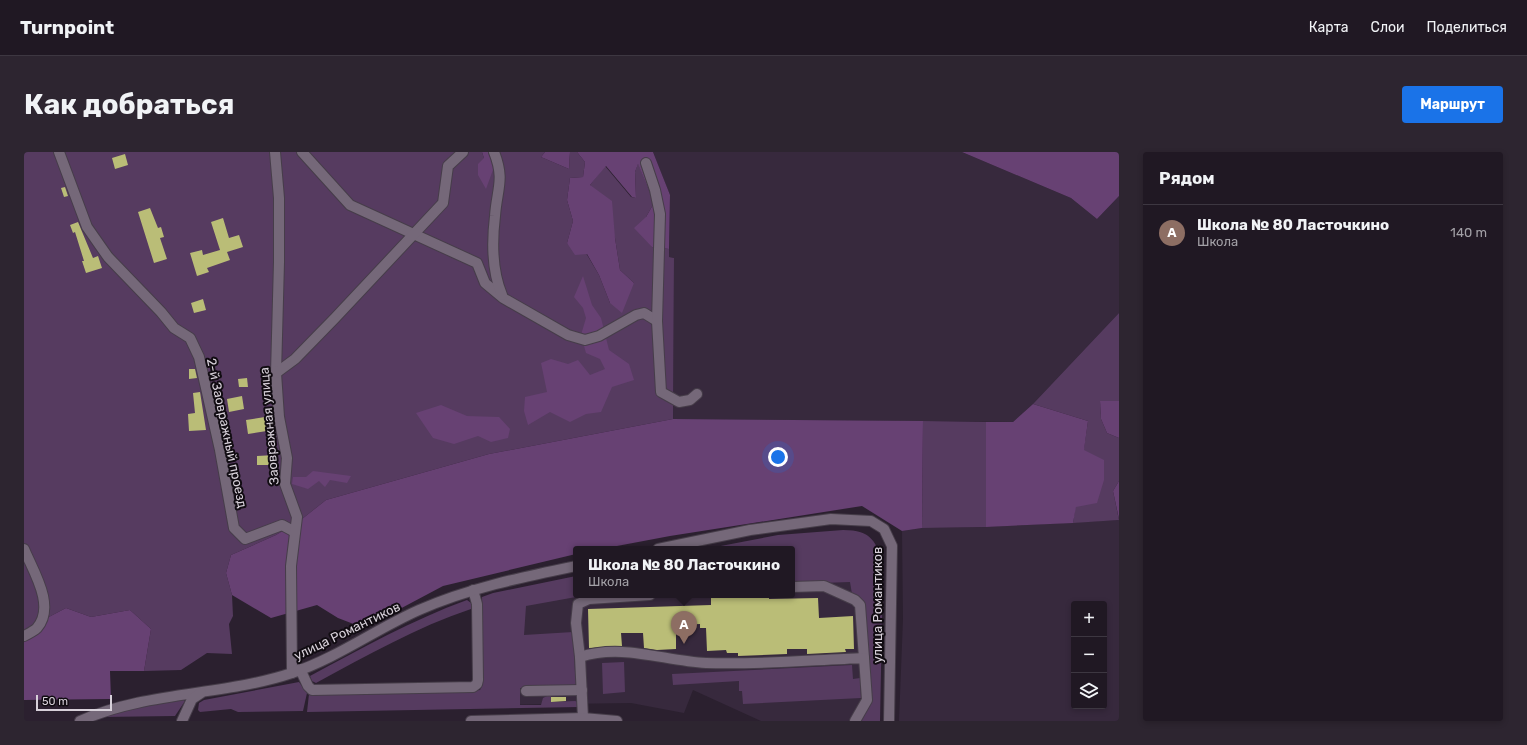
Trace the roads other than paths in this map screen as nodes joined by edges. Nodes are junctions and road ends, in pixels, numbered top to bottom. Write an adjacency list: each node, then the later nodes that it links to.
1 (59, 152): 12 (street, 2-й Заовражный проезд)
2 (275, 152): 10 (street, Заовражная улица)
3 (302, 152): 7 (street)
4 (463, 152): 7 (street)
5 (494, 152): 8 (street)
6 (646, 163): 9 (street)
7 (414, 234): 8 (street); 10 (street)
8 (503, 298): 9 (street)
9 (657, 320): 11 (street)
10 (276, 374): 12 (street, Заовражная улица)
11 (697, 394)
12 (295, 532): 22 (street, Заовражная улица)
13 (673, 546): 32 (street, улица Романтиков)
14 (24, 549): 19 (street)
15 (573, 567): 17 (street, улица Романтиков)
16 (795, 587): 21 (street)
17 (473, 590): 22 (street, улица Романтиков); 22 (street)
18 (604, 598): 20 (street)
19 (24, 636)
20 (580, 657): 21 (street); 23 (street)
21 (864, 658): 31 (street)
22 (296, 671): 24 (street, улица Романтиков)
23 (582, 690): 25 (street); 26 (street)
24 (204, 691): 27 (street, улица Романтиков); 28 (street)
25 (526, 691)
26 (583, 718): 29 (street); 30 (street)
27 (80, 721)
28 (182, 721)
29 (471, 721)
30 (617, 721)
31 (855, 721)
32 (889, 721)

